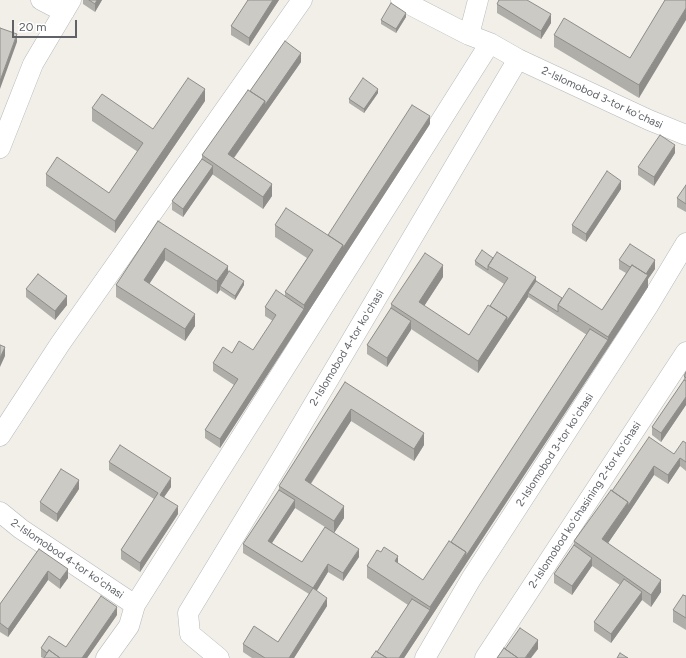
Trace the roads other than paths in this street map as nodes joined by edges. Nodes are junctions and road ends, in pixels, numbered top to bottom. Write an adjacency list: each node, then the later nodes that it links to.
1 (41, 0): 5 (street)
2 (302, 0): 13 (street)
3 (401, 0): 6 (street)
4 (478, 0): 6 (street)
5 (68, 6): 10 (street)
6 (470, 35): 7 (street)
7 (490, 43): 8 (street); 15 (street, 2-Islomobod 4-tor koʻchasi)
8 (518, 59): 9 (street, 2-Islomobod 3-tor koʻchasi); 17 (street, 2-Islomobod 4-tor koʻchasi)
9 (686, 135)
10 (0, 148)
11 (686, 243): 18 (street, 2-Islomobod 3-tor koʻchasi)
12 (686, 352): 19 (street, 2-Islomobod koʻchasining 2-tor koʻchasi)
13 (0, 436)
14 (0, 512): 15 (street, 2-Islomobod 4-tor koʻchasi)
15 (135, 605): 16 (street, 2-Islomobod 4-tor koʻchasi)
16 (106, 658)
17 (219, 658)
18 (426, 658)
19 (484, 658)

